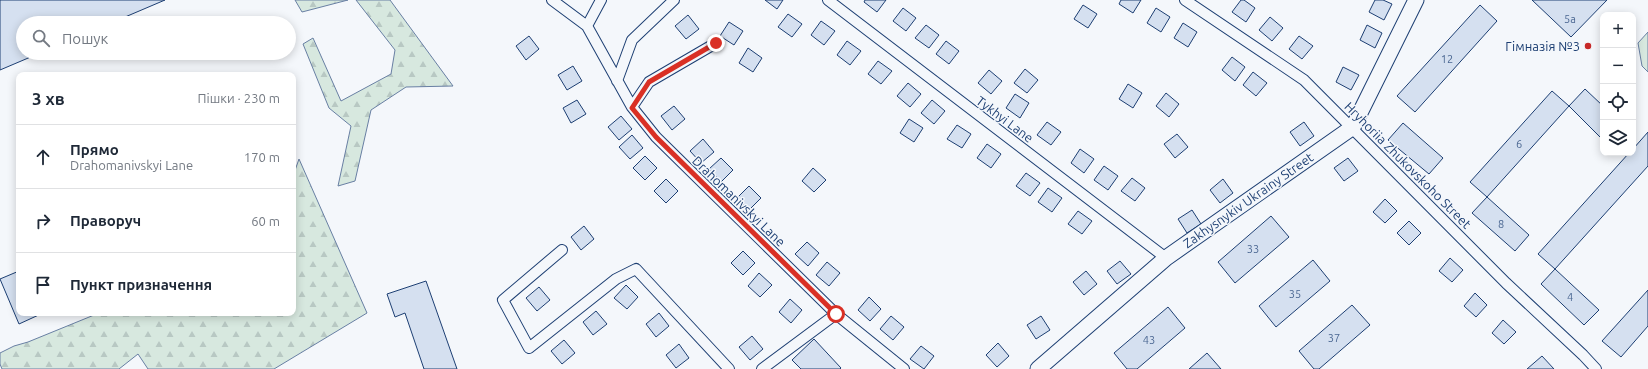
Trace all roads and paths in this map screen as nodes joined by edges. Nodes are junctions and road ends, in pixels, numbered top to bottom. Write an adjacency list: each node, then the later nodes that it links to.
1 (552, 0): 7 (street)
2 (600, 0): 7 (street)
3 (674, 0): 9 (street)
4 (828, 0): 13 (street, Tykhyi Lane)
5 (1185, 0): 11 (street, Hryhoriia Zhukovskoho Street)
6 (1416, 0): 11 (street, Zakhysnykiv Ukrainy Street)
7 (587, 26): 9 (street, Drahomanivskyi Lane)
8 (716, 43): 10 (street)
9 (618, 81): 10 (street, Drahomanivskyi Lane)
10 (632, 108): 14 (street, Drahomanivskyi Lane)
11 (1353, 128): 13 (street, Zakhysnykiv Ukrainy Street); 19 (street, Hryhoriia Zhukovskoho Street)
12 (562, 250): 15 (street)
13 (1166, 258): 18 (street, Zakhysnykiv Ukrainy Street)
14 (836, 314): 16 (street); 17 (street, Drahomanivskyi Lane)
15 (729, 369)
16 (762, 369)
17 (904, 369)
18 (1038, 369)
19 (1596, 369)

